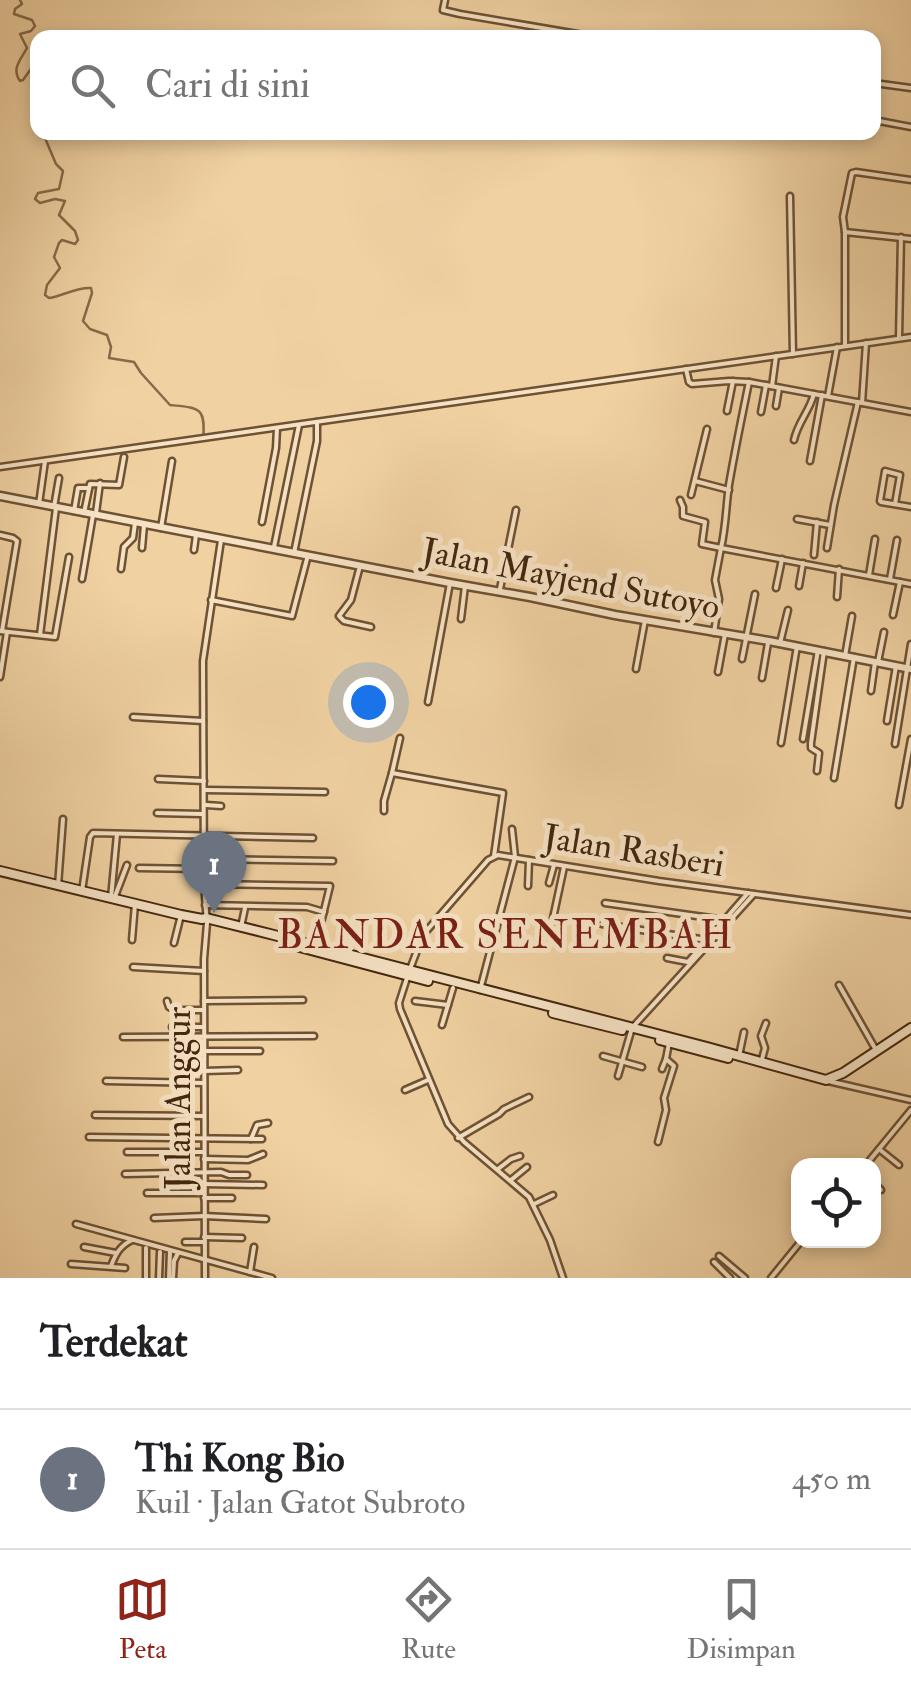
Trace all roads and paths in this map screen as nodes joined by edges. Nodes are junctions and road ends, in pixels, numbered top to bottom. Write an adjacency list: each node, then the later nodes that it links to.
1 (445, 0): 2 (street)
2 (554, 30)
3 (881, 85): 4 (street)
4 (911, 88)
5 (881, 121): 6 (street)
6 (911, 126)
7 (911, 180): 9 (street)
8 (790, 196): 17 (street)
9 (845, 232): 10 (street); 15 (street)
10 (901, 237): 11 (street); 13 (street)
11 (911, 239)
12 (911, 337): 13 (street)
13 (899, 339): 14 (street)
14 (866, 344): 15 (street); 25 (street)
15 (844, 346): 16 (street)
16 (837, 347): 17 (street); 24 (street)
17 (793, 354): 18 (street)
18 (776, 356): 19 (street); 22 (street)
19 (686, 369): 20 (street); 30 (street)
20 (732, 381): 21 (street); 27 (street)
21 (749, 382): 22 (street); 44 (street)
22 (772, 386): 23 (street); 26 (street); 28 (street)
23 (814, 394): 24 (street); 34 (street)
24 (825, 396): 25 (street); 38 (street)
25 (860, 402): 29 (street); 59 (street)
26 (776, 406)
27 (727, 411)
28 (761, 412)
29 (911, 412)
30 (318, 422): 31 (street); 71 (street)
31 (299, 425): 32 (street); 69 (street)
32 (278, 428): 36 (street); 56 (street)
33 (707, 429): 41 (street)
34 (794, 440)
35 (124, 457): 42 (street)
36 (46, 461): 39 (street); 48 (street)
37 (172, 461): 60 (street)
38 (810, 461)
39 (0, 467)
40 (59, 478): 50 (street)
41 (695, 481): 44 (street); 45 (street)
42 (100, 484): 43 (street); 54 (street)
43 (89, 488): 53 (street); 54 (street)
44 (729, 490): 67 (street)
45 (692, 495)
46 (0, 496): 48 (street, Jalan Mayjend Sutoyo)
47 (680, 500): 67 (street)
48 (39, 504): 50 (street, Jalan Mayjend Sutoyo)
49 (895, 504): 49 (street); 51 (street)
50 (55, 507): 53 (street, Jalan Mayjend Sutoyo); 103 (street)
51 (911, 507)
52 (516, 510): 89 (street)
53 (74, 511): 54 (street, Jalan Mayjend Sutoyo)
54 (91, 515): 58 (street, Jalan Mayjend Sutoyo); 81 (street)
55 (796, 519): 57 (street)
56 (262, 522)
57 (817, 522): 59 (street); 73 (street)
58 (140, 524): 60 (street, Jalan Mayjend Sutoyo); 66 (street); 78 (street)
59 (830, 525): 68 (street)
60 (161, 528): 62 (street, Jalan Mayjend Sutoyo)
61 (0, 535): 99 (street)
62 (196, 535): 64 (street, Jalan Mayjend Sutoyo); 70 (street)
63 (875, 539): 80 (street)
64 (220, 540): 69 (street, Jalan Mayjend Sutoyo); 92 (street, Jalan Anggur)
65 (898, 540): 82 (street)
66 (142, 548)
67 (721, 548): 75 (street); 101 (street)
68 (827, 548)
69 (274, 549): 71 (street, Jalan Mayjend Sutoyo)
70 (194, 550)
71 (294, 553): 72 (street, Jalan Mayjend Sutoyo)
72 (308, 555): 77 (street, Jalan Mayjend Sutoyo); 92 (street)
73 (814, 555)
74 (68, 557): 103 (street)
75 (782, 558): 76 (street); 88 (street)
76 (802, 563): 79 (street); 87 (street)
77 (360, 566): 84 (street, Jalan Mayjend Sutoyo); 98 (street)
78 (121, 569)
79 (839, 569): 80 (street); 91 (street)
80 (869, 575): 82 (street)
81 (82, 579)
82 (890, 579): 83 (street)
83 (900, 582): 85 (street); 94 (street)
84 (450, 583): 86 (street, Jalan Mayjend Sutoyo); 120 (street)
85 (911, 584)
86 (465, 586): 89 (street, Jalan Mayjend Sutoyo); 96 (street)
87 (799, 586)
88 (776, 588)
89 (500, 592): 97 (street, Jalan Mayjend Sutoyo)
90 (755, 594): 104 (street)
91 (837, 597)
92 (211, 600): 122 (street, Jalan Anggur)
93 (788, 610): 106 (street)
94 (893, 615)
95 (852, 616): 110 (street)
96 (462, 619)
97 (646, 620): 101 (street, Jalan Mayjend Sutoyo); 115 (street)
98 (371, 627)
99 (3, 631): 103 (street); 117 (street)
100 (884, 632): 112 (street)
101 (714, 633): 102 (street, Jalan Mayjend Sutoyo)
102 (725, 634): 104 (street, Jalan Mayjend Sutoyo); 116 (street)
103 (40, 635)
104 (746, 637): 105 (street, Jalan Mayjend Sutoyo); 111 (street)
105 (768, 641): 106 (street, Jalan Mayjend Sutoyo); 118 (street)
106 (780, 643): 108 (street, Jalan Mayjend Sutoyo)
107 (911, 644): 114 (street)
108 (797, 646): 109 (street, Jalan Mayjend Sutoyo); 127 (street)
109 (821, 651): 110 (street, Jalan Mayjend Sutoyo); 125 (street); 129 (street)
110 (850, 656): 112 (street, Jalan Mayjend Sutoyo); 131 (street)
111 (742, 659)
112 (876, 662): 113 (street, Jalan Mayjend Sutoyo); 119 (street)
113 (896, 666): 114 (street, Jalan Mayjend Sutoyo); 123 (street)
114 (908, 668): 128 (street)
115 (636, 669)
116 (718, 672)
117 (0, 678)
118 (762, 678)
119 (871, 692)
120 (428, 702)
121 (133, 717): 122 (street)
122 (204, 721): 133 (street, Jalan Anggur)
123 (887, 722)
124 (400, 738): 130 (street)
125 (802, 739)
126 (911, 739): 137 (street)
127 (782, 743)
128 (895, 744)
129 (817, 771)
130 (392, 774): 139 (street); 147 (street)
131 (834, 778)
132 (158, 779): 133 (street)
133 (204, 780): 134 (street, Jalan Anggur)
134 (204, 790): 135 (street); 136 (street, Jalan Anggur)
135 (325, 792)
136 (204, 805): 138 (street); 141 (street, Jalan Anggur)
137 (899, 805)
138 (221, 806)
139 (384, 810)
140 (157, 814): 141 (street)
141 (204, 814): 145 (street, Jalan Anggur)
142 (63, 820): 160 (street)
143 (512, 829): 148 (street)
144 (117, 834): 145 (street); 162 (street); 164 (street)
145 (204, 836): 146 (street); 149 (street, Jalan Anggur)
146 (313, 838)
147 (494, 856): 148 (street, Jalan Rasberi); 187 (street, Jalan Rasberi)
148 (515, 857): 150 (street, Jalan Rasberi); 190 (street)
149 (204, 859): 151 (street); 157 (street, Jalan Anggur)
150 (529, 860): 153 (street, Jalan Rasberi); 161 (street)
151 (334, 862)
152 (127, 865): 164 (street)
153 (554, 865): 154 (street, Jalan Rasberi); 158 (street)
154 (564, 866): 163 (street, Jalan Rasberi); 174 (street)
155 (139, 868): 157 (street)
156 (0, 870): 160 (main road)
157 (204, 870): 159 (street, Jalan Anggur)
158 (549, 883)
159 (204, 884): 167 (street, Jalan Anggur); 169 (street)
160 (58, 886): 162 (main road)
161 (528, 886)
162 (82, 891): 164 (main road)
163 (751, 894): 170 (street, Jalan Rasberi); 173 (street); 202 (street)
164 (113, 899): 166 (main road)
165 (606, 903): 173 (street)
166 (135, 904): 171 (main road); 179 (street)
167 (206, 906): 168 (street); 172 (street, Jalan Anggur)
168 (245, 908): 169 (street); 176 (street)
169 (324, 912): 182 (street)
170 (911, 915)
171 (181, 916): 172 (main road); 181 (street)
172 (205, 920): 176 (main road); 177 (main road); 186 (street, Jalan Anggur)
173 (725, 920): 180 (street)
174 (552, 924)
175 (602, 924): 180 (street)
176 (241, 928): 177 (main road)
177 (269, 935): 182 (main road)
178 (350, 936): 183 (street)
179 (132, 940)
180 (707, 940): 184 (street)
181 (174, 943)
182 (309, 948): 183 (main road); 187 (main road)
183 (346, 955): 187 (main road)
184 (667, 958)
185 (133, 968): 186 (street)
186 (204, 971): 193 (street, Jalan Anggur)
187 (408, 974): 189 (main road); 190 (main road); 221 (street)
188 (839, 985): 208 (street)
189 (453, 988): 195 (street); 202 (main road)
190 (480, 990): 202 (main road)
191 (303, 1000): 193 (street)
192 (167, 1001): 196 (street)
193 (204, 1001): 196 (street, Jalan Anggur)
194 (415, 1001): 195 (street)
195 (448, 1005): 198 (street)
196 (204, 1010): 200 (street, Jalan Anggur)
197 (766, 1023): 215 (street)
198 (442, 1025)
199 (172, 1027): 200 (street)
200 (204, 1027): 205 (street, Jalan Anggur)
201 (911, 1028): 208 (main road)
202 (631, 1030): 207 (main road); 212 (main road); 214 (street)
203 (744, 1032): 212 (street)
204 (314, 1036): 205 (street)
205 (204, 1037): 206 (street); 209 (street, Jalan Anggur)
206 (123, 1038)
207 (670, 1043): 213 (street); 215 (main road)
208 (876, 1050): 222 (main road)
209 (204, 1051): 210 (street); 218 (street, Jalan Anggur)
210 (260, 1051)
211 (603, 1056): 214 (street)
212 (738, 1056): 215 (main road)
213 (666, 1059): 217 (street); 237 (street)
214 (623, 1061): 216 (street); 220 (street)
215 (760, 1063): 222 (main road)
216 (642, 1067)
217 (662, 1069)
218 (204, 1070): 219 (street); 224 (street, Jalan Anggur)
219 (238, 1070)
220 (618, 1076)
221 (428, 1080): 225 (street); 233 (street)
222 (826, 1080): 227 (street)
223 (106, 1081): 224 (street)
224 (204, 1082): 230 (street, Jalan Anggur)
225 (405, 1090)
226 (529, 1097): 233 (street)
227 (911, 1100)
228 (911, 1110): 238 (street)
229 (95, 1114): 230 (street)
230 (204, 1116): 234 (street, Jalan Anggur)
231 (268, 1123): 235 (street)
232 (88, 1137): 234 (street)
233 (458, 1138): 247 (street)
234 (204, 1139): 235 (street); 240 (street, Jalan Anggur)
235 (252, 1139): 236 (street)
236 (262, 1139)
237 (658, 1142)
238 (878, 1149): 243 (street); 245 (street)
239 (127, 1152): 240 (street)
240 (204, 1152): 244 (street, Jalan Anggur)
241 (263, 1154): 244 (street)
242 (520, 1156): 247 (street)
243 (871, 1158)
244 (204, 1160): 249 (street, Jalan Anggur)
245 (899, 1166)
246 (527, 1167): 251 (street)
247 (498, 1170): 251 (street)
248 (124, 1174): 249 (street)
249 (204, 1174): 250 (street); 252 (street, Jalan Anggur)
250 (247, 1175)
251 (511, 1180): 258 (street)
252 (204, 1184): 253 (street); 255 (street, Jalan Anggur)
253 (263, 1185)
254 (147, 1193): 255 (street)
255 (204, 1195): 257 (street); 259 (street, Jalan Anggur)
256 (553, 1195): 258 (street)
257 (232, 1198)
258 (534, 1204): 287 (street)
259 (204, 1216): 260 (street); 261 (street); 265 (street, Jalan Anggur)
260 (154, 1218)
261 (266, 1219)
262 (76, 1224): 264 (street)
263 (242, 1238): 265 (street)
264 (134, 1239): 271 (street); 273 (street)
265 (204, 1240): 266 (street); 276 (street, Jalan Anggur)
266 (185, 1242)
267 (254, 1247): 281 (street)
268 (84, 1248): 273 (street)
269 (146, 1248): 282 (street)
270 (796, 1248): 290 (street)
271 (170, 1251): 274 (street); 284 (street)
272 (160, 1252): 283 (street)
273 (116, 1253): 279 (street)
274 (178, 1254): 276 (street); 284 (street)
275 (719, 1256): 289 (street)
276 (204, 1260): 281 (street); 285 (street, Jalan Anggur)
277 (714, 1262): 288 (street)
278 (71, 1264): 279 (street)
279 (112, 1266): 280 (street)
280 (125, 1268)
281 (250, 1272): 286 (street)
282 (146, 1278)
283 (159, 1278)
284 (171, 1278)
285 (205, 1278)
286 (272, 1278)
287 (563, 1278)
288 (730, 1278)
289 (745, 1278)
290 (772, 1278)

